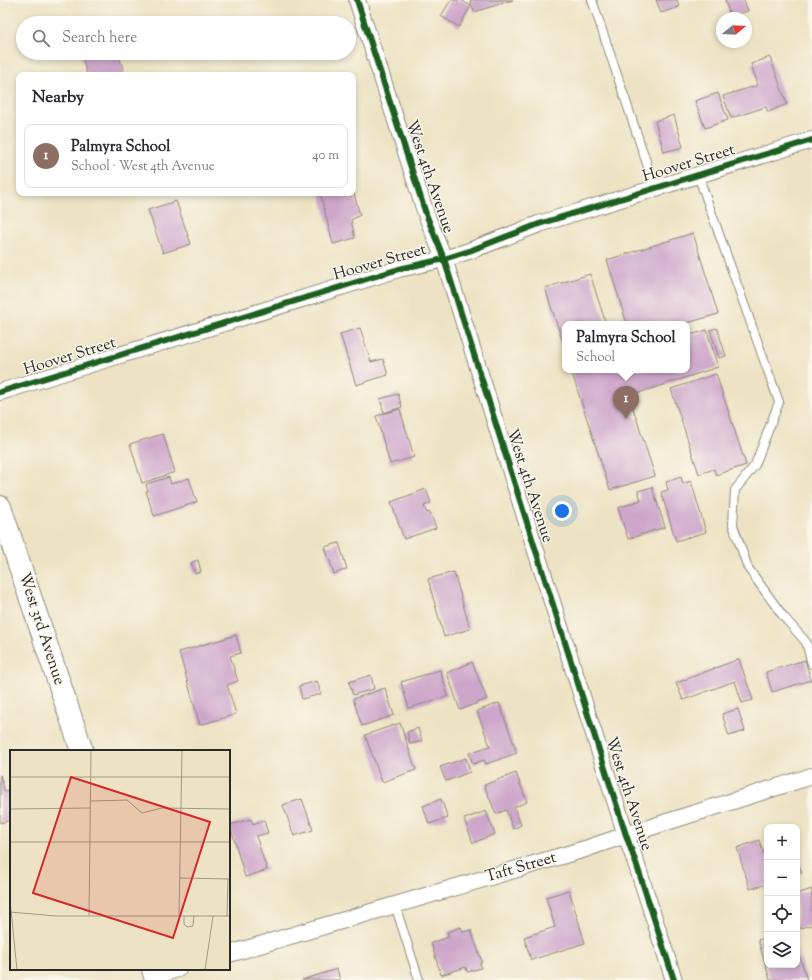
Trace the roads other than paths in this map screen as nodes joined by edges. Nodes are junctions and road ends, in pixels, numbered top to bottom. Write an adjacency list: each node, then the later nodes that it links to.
1 (357, 0): 6 (street, West 4th Avenue)
2 (592, 0): 5 (lane)
3 (812, 140): 4 (street, Hoover Street)
4 (698, 175): 5 (street, Hoover Street); 9 (lane)
5 (655, 188): 6 (street, Hoover Street)
6 (444, 259): 7 (street, Hoover Street); 12 (street, West 4th Avenue)
7 (0, 392)
8 (0, 507): 10 (street, West 3rd Avenue)
9 (812, 664)
10 (82, 750)
11 (812, 776): 12 (street, Taft Street)
12 (626, 835): 13 (street, Taft Street); 18 (street, West 4th Avenue)
13 (395, 905): 14 (street, Taft Street); 17 (lane)
14 (230, 954)
15 (174, 970): 16 (street)
16 (155, 975)
17 (419, 980)
18 (674, 980)

